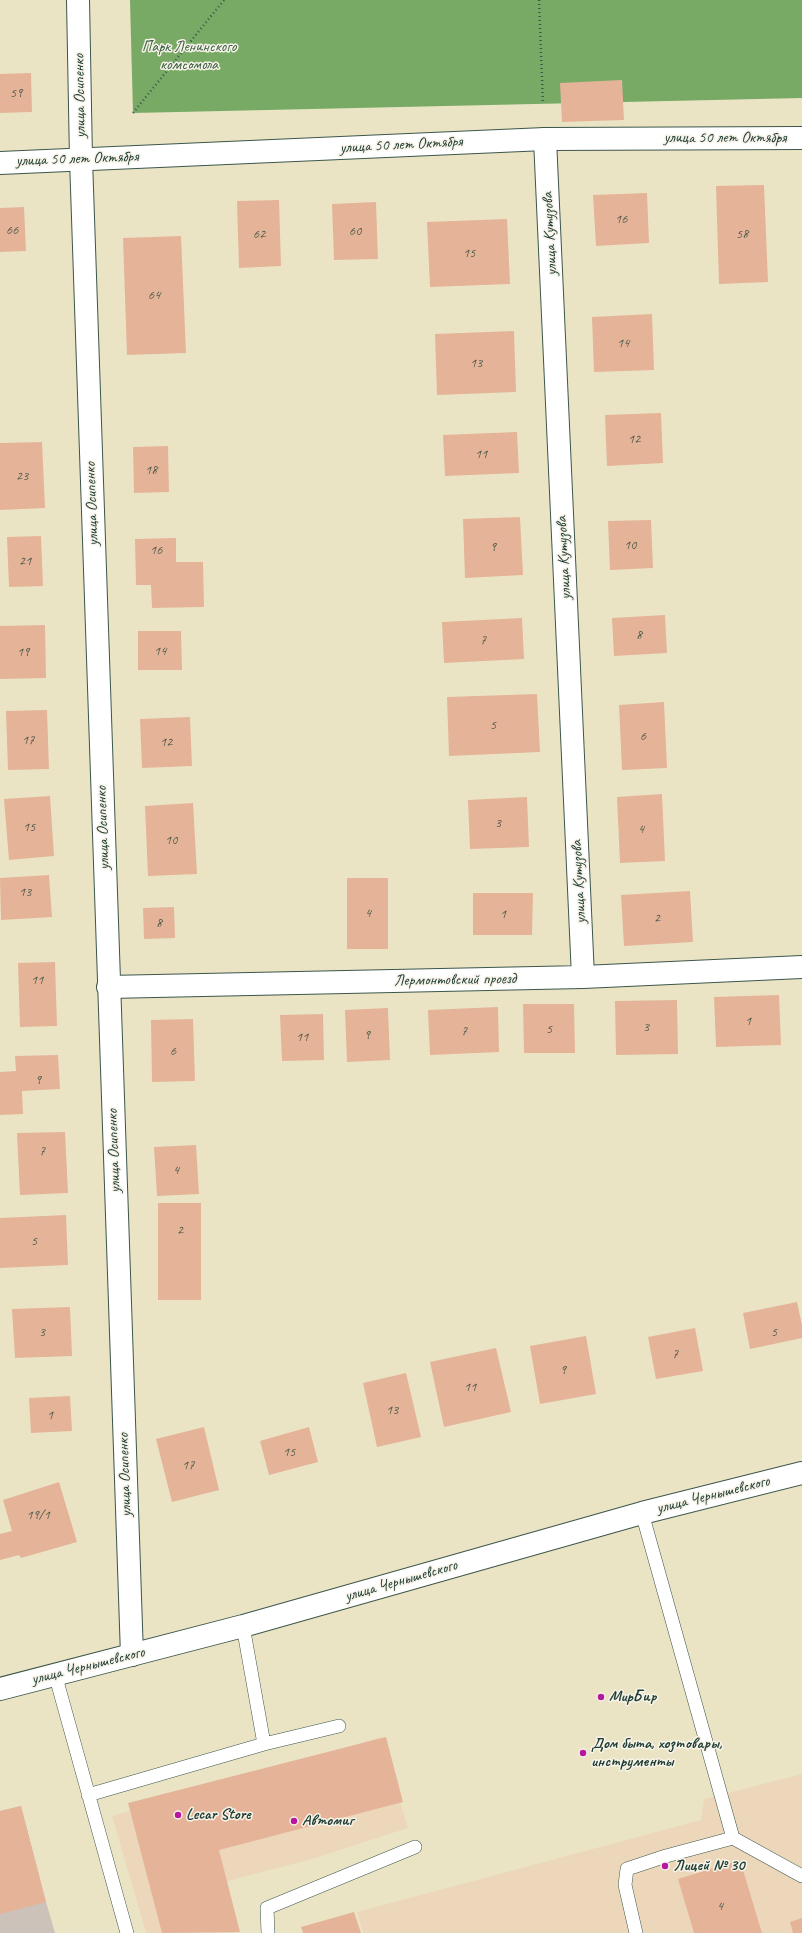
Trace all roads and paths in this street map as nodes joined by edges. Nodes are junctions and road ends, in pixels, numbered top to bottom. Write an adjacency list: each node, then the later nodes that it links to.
1 (78, 0): 8 (street, улица Осипенко)
2 (224, 0): 5 (path)
3 (539, 0): 4 (path)
4 (543, 104)
5 (133, 113)
6 (802, 138): 7 (street, улица 50 лет Октября)
7 (545, 139): 8 (street, улица 50 лет Октября); 11 (street, улица Кутузова)
8 (81, 159): 9 (street, улица 50 лет Октября); 12 (street, улица Осипенко)
9 (0, 163)
10 (802, 967): 11 (street, Лермонтовский проезд)
11 (583, 977): 12 (street, Лермонтовский проезд)
12 (108, 987): 16 (street, улица Осипенко)
13 (802, 1473): 14 (street, улица Чернышевского)
14 (642, 1513): 15 (street, улица Чернышевского); 22 (lane)
15 (243, 1626): 16 (street, улица Чернышевского); 20 (lane)
16 (132, 1655): 17 (street, улица Чернышевского)
17 (55, 1674): 18 (street, улица Чернышевского); 21 (lane)
18 (0, 1689)
19 (339, 1726): 20 (lane)
20 (264, 1744): 21 (lane)
21 (88, 1795): 25 (lane)
22 (733, 1838): 24 (lane); 27 (lane)
23 (415, 1847): 26 (lane)
24 (802, 1876)
25 (127, 1933)
26 (268, 1933)
27 (636, 1933)

